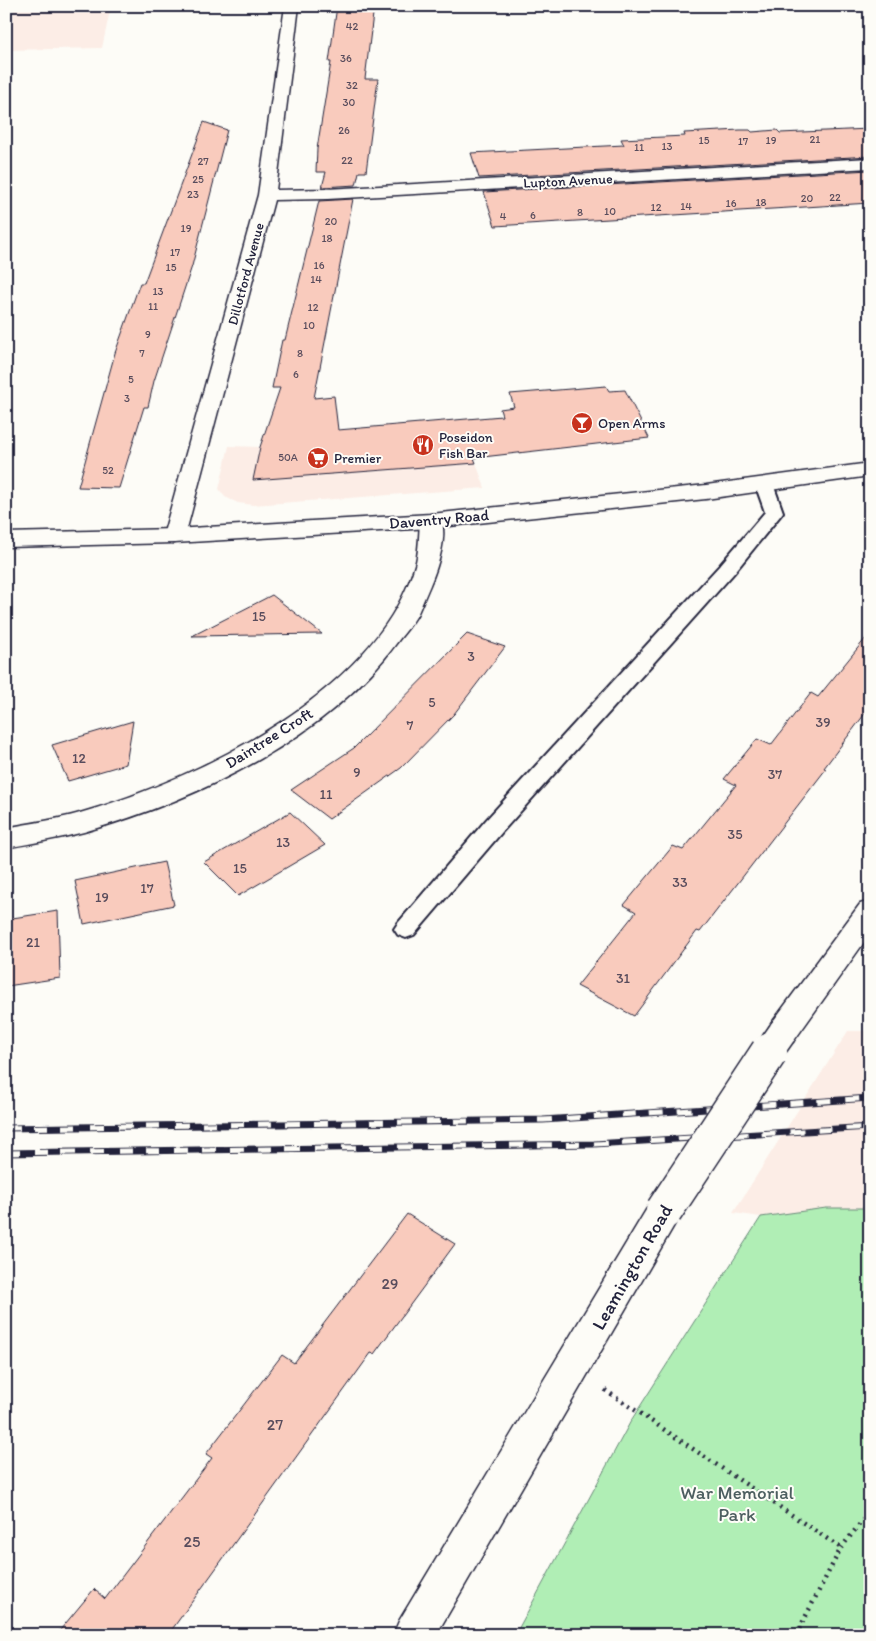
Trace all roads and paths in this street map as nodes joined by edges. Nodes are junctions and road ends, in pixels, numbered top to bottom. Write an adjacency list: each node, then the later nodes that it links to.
1 (292, 6): 3 (street, Dillotford Avenue)
2 (870, 163): 3 (street, Lupton Avenue)
3 (267, 195): 7 (street, Dillotford Avenue)
4 (870, 469): 5 (street, Daventry Road)
5 (764, 484): 6 (street, Daventry Road); 11 (lane)
6 (431, 521): 7 (street, Daventry Road); 9 (street, Daintree Croft)
7 (174, 536): 8 (street, Daventry Road)
8 (6, 540)
9 (6, 838)
10 (870, 912): 12 (street, Leamington Road, bridge)
11 (406, 929)
12 (573, 1368): 14 (path); 15 (street, Leamington Road)
13 (870, 1510): 14 (path)
14 (841, 1548): 16 (path)
15 (413, 1635)
16 (796, 1635)

